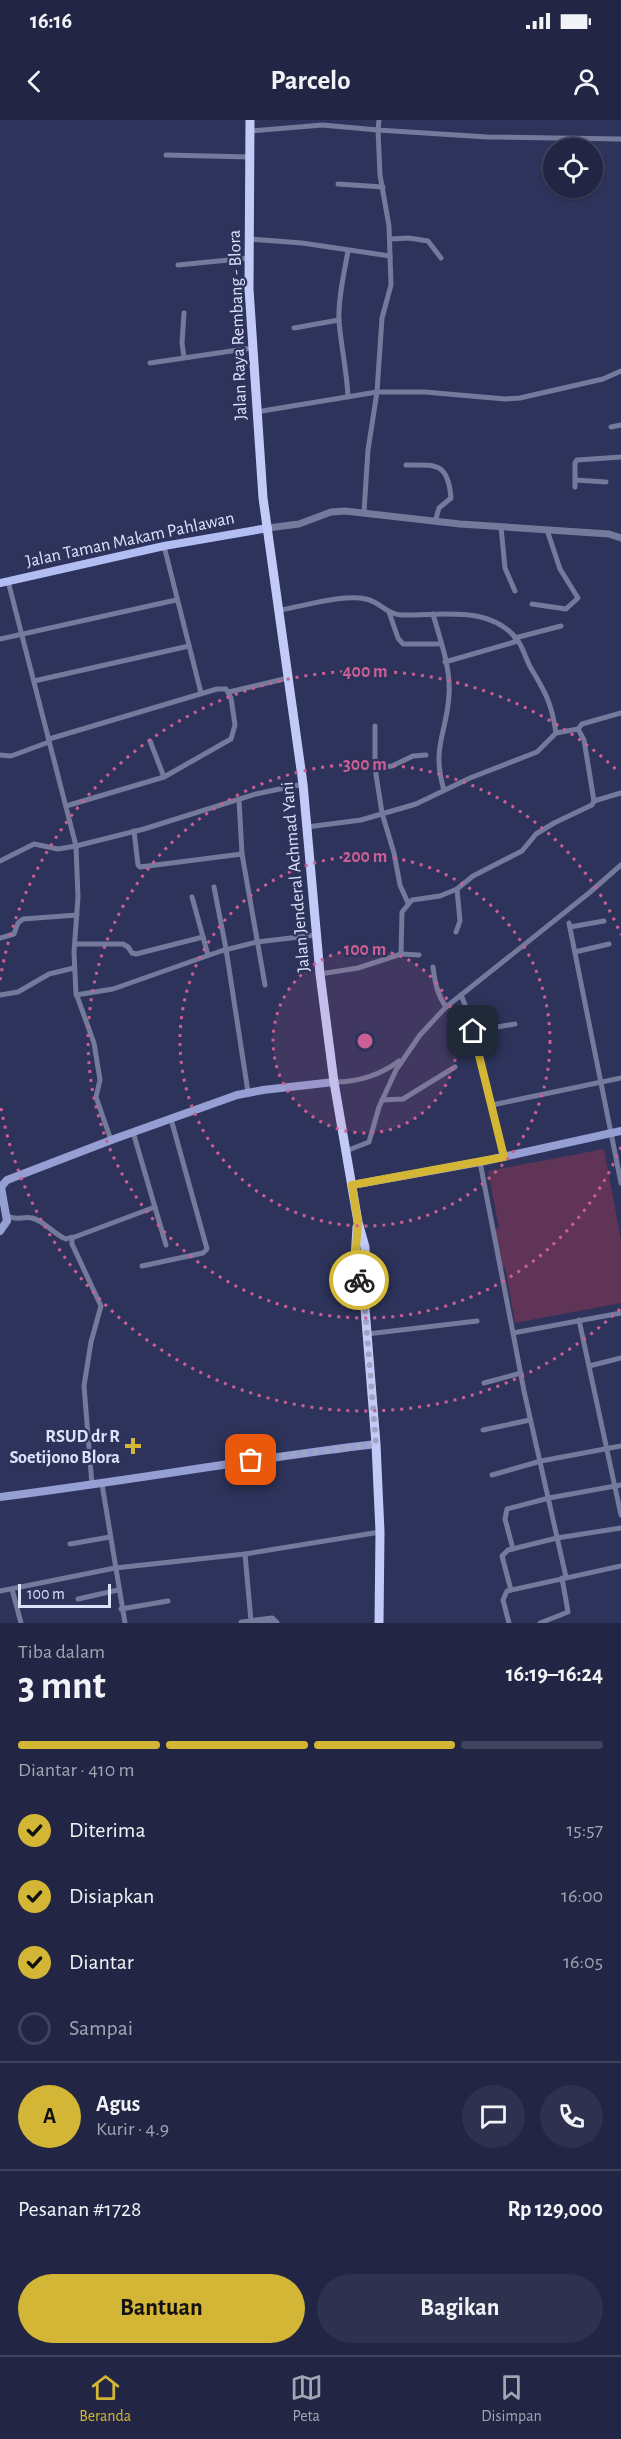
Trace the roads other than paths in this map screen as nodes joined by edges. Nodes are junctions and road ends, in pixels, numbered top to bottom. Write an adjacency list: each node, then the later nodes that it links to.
1 (250, 120): 4 (highway, Jalan Raya Rembang - Blora)
2 (379, 120): 3 (street)
3 (378, 130): 4 (street); 5 (street); 9 (street)
4 (250, 131): 7 (highway, Jalan Raya Rembang - Blora)
5 (621, 139)
6 (166, 155): 7 (street)
7 (249, 157): 10 (highway, Jalan Raya Rembang - Blora)
8 (338, 184): 9 (street)
9 (382, 188): 11 (street)
10 (249, 238): 12 (street); 14 (highway, Jalan Raya Rembang - Blora)
11 (390, 239): 13 (street); 15 (street)
12 (348, 251): 13 (street); 18 (street)
13 (390, 256): 24 (street)
14 (249, 258): 16 (street); 20 (highway, Jalan Raya Rembang - Blora)
15 (441, 258)
16 (178, 265)
17 (184, 313): 21 (street)
18 (339, 320): 19 (street); 25 (street)
19 (294, 328)
20 (252, 348): 21 (street); 26 (highway, Jalan Raya Rembang - Blora)
21 (184, 357): 22 (street)
22 (150, 363)
23 (621, 371): 24 (street)
24 (377, 392): 25 (street); 34 (street)
25 (348, 397): 26 (street)
26 (256, 412): 37 (highway, Jalan Raya Rembang - Blora)
27 (621, 425): 28 (street)
28 (611, 427)
29 (621, 457): 31 (street)
30 (406, 465): 35 (street)
31 (575, 480): 32 (street); 33 (street)
32 (606, 482)
33 (575, 487)
34 (363, 512): 35 (street); 37 (street)
35 (435, 522): 36 (street)
36 (501, 527): 38 (street); 42 (street)
37 (268, 528): 40 (main road, Jalan Taman Makam Pahlawan); 45 (highway, Jalan Jenderal Achmad Yani)
38 (547, 530): 39 (street); 44 (street)
39 (621, 538)
40 (164, 546): 41 (main road, Jalan Taman Makam Pahlawan); 43 (street)
41 (4, 582): 49 (street)
42 (515, 591)
43 (176, 600): 49 (street); 53 (street)
44 (532, 604)
45 (280, 610): 46 (street); 55 (highway, Jalan Jenderal Achmad Yani)
46 (389, 612): 47 (street); 52 (street)
47 (433, 614): 51 (street); 52 (street)
48 (561, 626): 51 (street)
49 (21, 634): 50 (street); 56 (street)
50 (0, 639)
51 (517, 640): 54 (street); 62 (street)
52 (441, 644): 54 (street)
53 (189, 646): 56 (street); 58 (street)
54 (445, 662): 70 (street)
55 (288, 678): 57 (street); 69 (highway, Jalan Jenderal Achmad Yani)
56 (34, 681): 63 (street)
57 (229, 692): 58 (street); 68 (street)
58 (201, 693): 63 (street)
59 (621, 713): 61 (street)
60 (375, 726): 67 (street)
61 (578, 729): 62 (street); 73 (street)
62 (556, 732): 70 (street)
63 (49, 741): 66 (street); 74 (street)
64 (150, 741): 68 (street)
65 (426, 754): 67 (street)
66 (0, 755)
67 (375, 768): 75 (street)
68 (164, 777): 74 (street)
69 (303, 784): 72 (street); 76 (highway, Jalan Jenderal Achmad Yani)
70 (444, 790): 75 (street)
71 (621, 793): 73 (street)
72 (239, 800): 77 (street); 79 (street)
73 (594, 801): 83 (street)
74 (66, 806): 78 (street)
75 (382, 813): 76 (street); 85 (street)
76 (307, 827): 89 (highway, Jalan Jenderal Achmad Yani)
77 (134, 831): 78 (street); 79 (street)
78 (76, 846): 80 (street); 86 (street)
79 (242, 854): 92 (street)
80 (0, 861)
81 (621, 865): 105 (street)
82 (214, 887): 95 (street)
83 (458, 889): 85 (street); 88 (street)
84 (192, 897): 90 (street)
85 (408, 903): 97 (street)
86 (77, 915): 91 (street); 93 (street)
87 (604, 921): 96 (street)
88 (456, 932)
89 (316, 936): 92 (street); 102 (highway, Jalan Jenderal Achmad Yani)
90 (203, 937): 93 (street); 98 (street)
91 (0, 938)
92 (257, 942): 95 (street); 103 (street)
93 (75, 944): 101 (street)
94 (609, 944): 96 (street)
95 (226, 949): 98 (street); 115 (street)
96 (574, 952): 114 (street)
97 (401, 954): 99 (street); 102 (street)
98 (208, 955): 106 (street)
99 (419, 955)
100 (434, 967): 107 (street)
101 (74, 968): 104 (street); 106 (street)
102 (320, 974): 113 (highway, Jalan Jenderal Achmad Yani)
103 (265, 985)
104 (0, 995)
105 (461, 995): 107 (street); 109 (street)
106 (77, 996): 122 (street)
107 (446, 1007): 110 (street)
108 (515, 1024): 109 (street)
109 (473, 1031): 117 (street)
110 (403, 1058): 113 (street); 116 (street)
111 (455, 1067): 116 (street)
112 (621, 1078): 114 (street)
113 (334, 1082): 115 (main road); 123 (highway, Jalan Jenderal Achmad Yani)
114 (600, 1084): 117 (street); 121 (street)
115 (248, 1092): 118 (main road)
116 (382, 1100): 123 (street)
117 (492, 1105): 124 (street)
118 (171, 1119): 120 (main road); 134 (street)
119 (621, 1131): 121 (main road)
120 (133, 1132): 122 (main road); 129 (street)
121 (612, 1134): 124 (main road); 126 (street)
122 (111, 1140): 128 (main road)
123 (346, 1150): 127 (highway, Jalan Jenderal Achmad Yani)
124 (504, 1157): 125 (main road)
125 (480, 1162): 127 (main road); 138 (street)
126 (621, 1183)
127 (352, 1185): 139 (highway, Jalan Jenderal Achmad Yani)
128 (1, 1186): 130 (main road)
129 (155, 1207): 132 (street); 133 (street)
130 (8, 1216): 131 (main road); 132 (street)
131 (0, 1231)
132 (73, 1237): 152 (street)
133 (166, 1245)
134 (142, 1266)
135 (621, 1312): 136 (street)
136 (579, 1320): 138 (street); 141 (street)
137 (477, 1321): 139 (street)
138 (513, 1333): 142 (street)
139 (367, 1334): 146 (highway, Jalan Jenderal Achmad Yani)
140 (621, 1358): 141 (street)
141 (589, 1366): 148 (street)
142 (521, 1373): 143 (street); 144 (street)
143 (484, 1383)
144 (530, 1419): 145 (street); 149 (street)
145 (483, 1430)
146 (376, 1444): 151 (main road); 158 (highway, Jalan Jenderal Achmad Yani)
147 (621, 1446): 148 (street)
148 (607, 1450): 149 (street); 153 (street)
149 (541, 1461): 150 (street); 155 (street)
150 (492, 1474)
151 (102, 1484): 152 (main road); 159 (street)
152 (92, 1485): 154 (main road)
153 (618, 1485): 155 (street); 156 (street)
154 (0, 1497)
155 (549, 1498): 160 (street); 162 (street)
156 (621, 1515)
157 (621, 1528): 160 (street)
158 (380, 1532): 163 (street); 179 (highway, Jalan Jenderal Achmad Yani)
159 (110, 1537): 161 (street); 165 (street)
160 (557, 1538): 162 (street); 166 (street)
161 (70, 1544)
162 (513, 1549): 169 (street)
163 (245, 1554): 165 (street); 174 (street)
164 (621, 1566): 166 (street)
165 (115, 1568): 167 (street); 168 (street)
166 (564, 1578): 169 (street); 181 (street)
167 (12, 1589): 170 (street); 175 (street)
168 (118, 1590): 171 (street); 173 (street)
169 (512, 1590): 180 (street)
170 (0, 1592)
171 (78, 1599)
172 (168, 1601): 173 (street)
173 (121, 1608): 176 (street)
174 (251, 1621): 177 (street); 178 (street)
175 (21, 1623)
176 (125, 1623)
177 (242, 1623)
178 (276, 1623)
179 (379, 1623)
180 (509, 1623)
181 (540, 1623)

